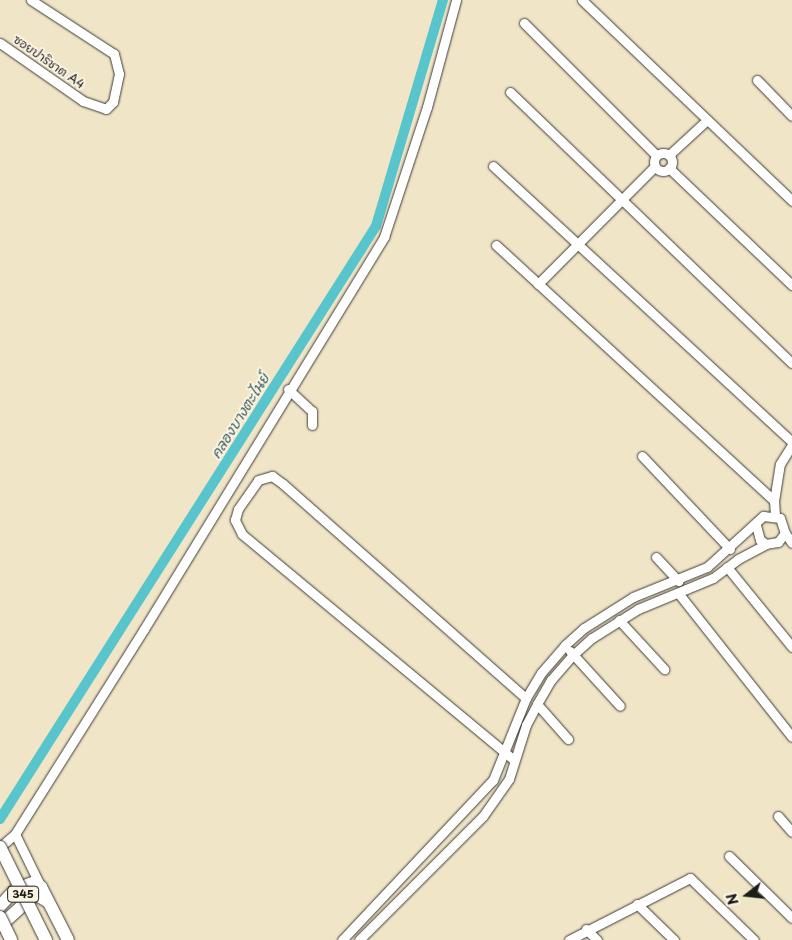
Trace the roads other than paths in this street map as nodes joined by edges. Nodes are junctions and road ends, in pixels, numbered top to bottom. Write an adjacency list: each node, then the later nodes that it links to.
1 (31, 0): 5 (street, ซอยปาริชาต A4)
2 (456, 0): 22 (street)
3 (582, 0): 9 (street)
4 (524, 23): 10 (street)
5 (0, 43)
6 (757, 80): 8 (street)
7 (510, 92): 15 (street)
8 (792, 116)
9 (707, 120): 11 (street); 16 (street)
10 (656, 155): 11 (street); 13 (street)
11 (669, 155): 14 (street)
12 (493, 166): 17 (street)
13 (655, 166): 14 (street); 15 (street)
14 (669, 168): 20 (street)
15 (623, 198): 17 (street); 21 (street)
16 (792, 201)
17 (579, 243): 19 (street); 24 (street)
18 (496, 245): 19 (street)
19 (538, 284): 26 (street)
20 (792, 285)
21 (792, 363)
22 (288, 390): 23 (street); 51 (street)
23 (312, 425)
24 (792, 443): 26 (street)
25 (642, 456): 32 (street)
26 (774, 501): 27 (street)
27 (775, 515): 28 (street); 29 (street)
28 (756, 525): 30 (street); 32 (street)
29 (785, 533): 30 (street); 31 (street)
30 (766, 544): 34 (street)
31 (792, 544)
32 (730, 549): 35 (street)
33 (656, 557): 35 (street)
34 (727, 567): 36 (street); 39 (street)
35 (678, 581): 38 (street)
36 (679, 594): 37 (street); 45 (street)
37 (619, 620): 40 (street); 41 (street)
38 (565, 645): 40 (street); 42 (street)
39 (792, 647)
40 (574, 654): 43 (street); 44 (street)
41 (664, 669)
42 (526, 698): 47 (street); 47 (street)
43 (537, 704): 46 (street); 48 (street)
44 (620, 706)
45 (792, 737)
46 (568, 739)
47 (503, 750): 48 (street); 53 (street)
48 (514, 760): 55 (street)
49 (778, 816): 50 (street)
50 (792, 832)
51 (14, 834): 52 (street); 56 (street)
52 (0, 847): 65 (main road, 345, bridge)
53 (428, 852): 55 (street); 67 (street)
54 (728, 856): 61 (street)
55 (438, 862): 68 (street)
56 (41, 886): 58 (main road); 59 (main road)
57 (638, 904): 63 (street); 71 (street); 72 (street)
58 (50, 905): 62 (main road); 66 (main road)
59 (0, 906)
60 (0, 917): 64 (main road, 345, bridge)
61 (792, 918)
62 (0, 926)
63 (586, 929): 69 (street); 70 (street)
64 (11, 940)
65 (46, 940)
66 (68, 940)
67 (342, 940)
68 (359, 940)
69 (569, 940)
70 (597, 940)
71 (674, 940)
72 (754, 940)

